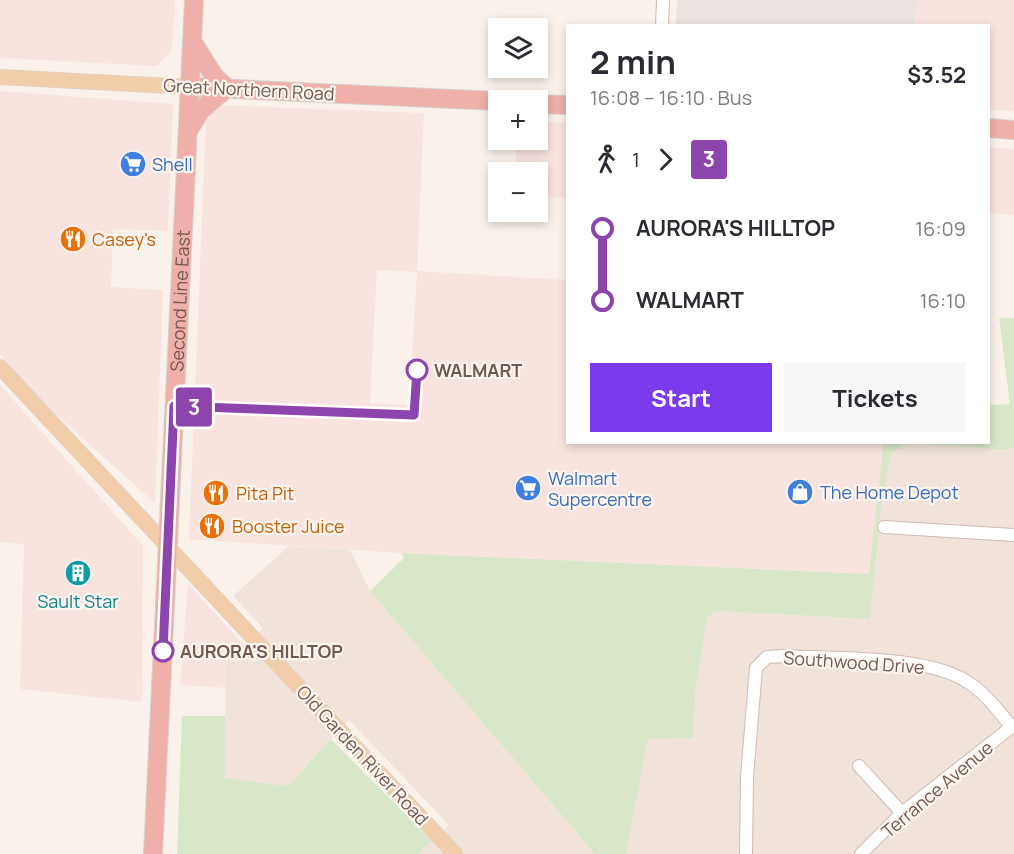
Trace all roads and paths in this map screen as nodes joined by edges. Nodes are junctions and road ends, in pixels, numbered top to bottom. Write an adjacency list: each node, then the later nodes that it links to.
1 (194, 0): 4 (highway, Second Line East)
2 (663, 0): 3 (street)
3 (662, 24)
4 (192, 41): 6 (highway, Second Line East); 7 (highway)
5 (0, 76): 6 (main road, Great Northern Road)
6 (190, 87): 7 (highway, Great Northern Road); 13 (highway, Second Line East)
7 (227, 88): 8 (highway, Great Northern Road); 13 (highway)
8 (488, 101)
9 (548, 104): 10 (highway)
10 (566, 105)
11 (990, 128): 12 (highway)
12 (1014, 130)
13 (187, 132): 17 (highway, Second Line East)
14 (0, 367): 17 (main road, Old Garden River Road)
15 (884, 527): 16 (street)
16 (1014, 535)
17 (168, 546): 21 (highway, Second Line East); 22 (main road, Old Garden River Road)
18 (1013, 726): 20 (street, Terrance Avenue); 23 (street, Southwood Drive)
19 (859, 766): 20 (street)
20 (902, 813): 24 (street, Terrance Avenue)
21 (153, 854)
22 (455, 854)
23 (746, 854)
24 (861, 854)

